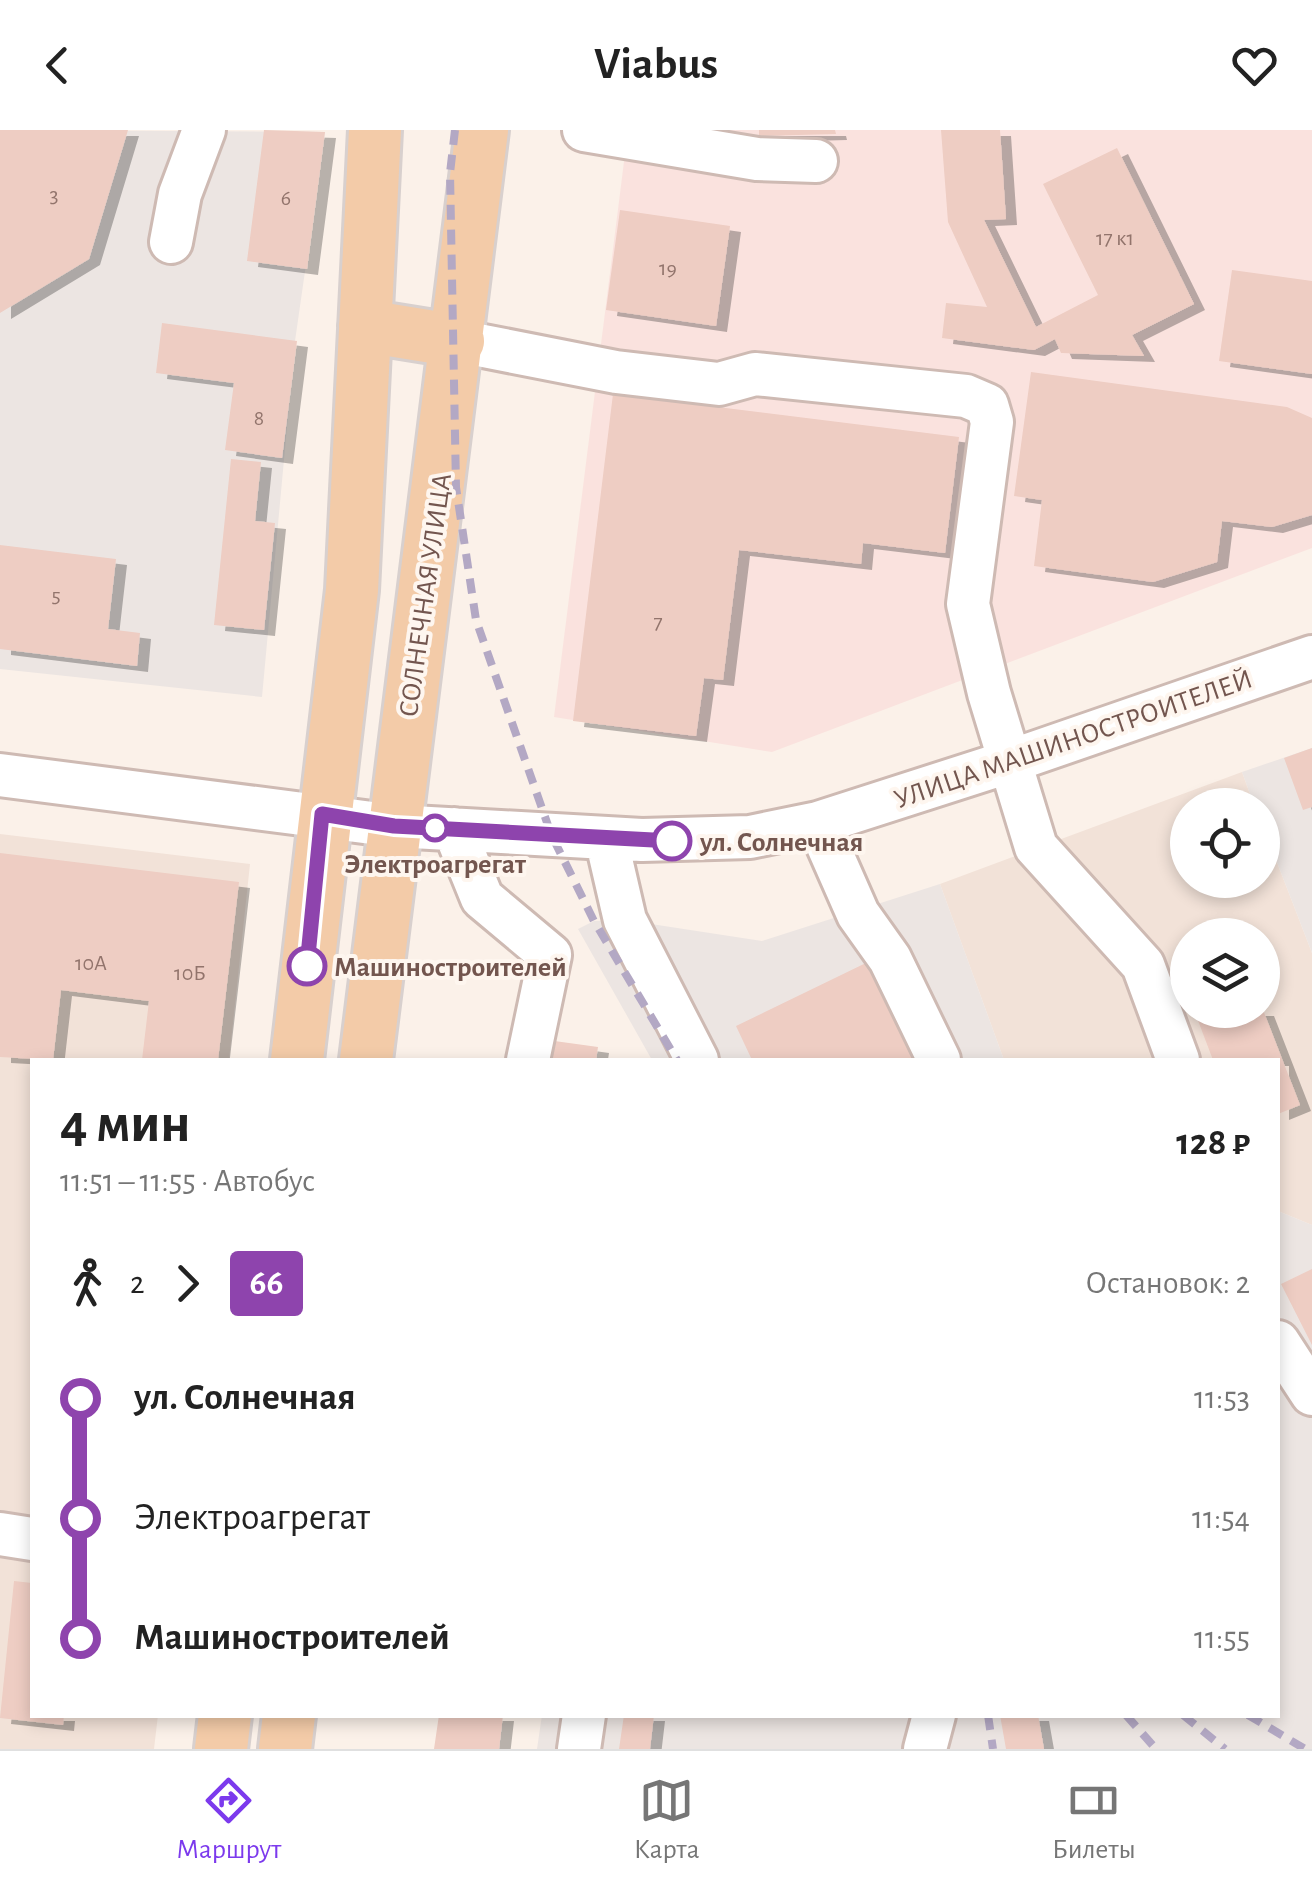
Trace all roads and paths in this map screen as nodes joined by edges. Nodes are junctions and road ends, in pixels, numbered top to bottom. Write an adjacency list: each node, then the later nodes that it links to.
1 (204, 130): 6 (street)
2 (376, 130): 7 (main road)
3 (482, 130): 8 (main road, СОЛНЕЧНАЯ УЛИЦА)
4 (584, 130): 5 (street)
5 (816, 161)
6 (171, 242)
7 (365, 326): 8 (main road); 12 (main road)
8 (458, 342): 10 (street); 14 (main road, СОЛНЕЧНАЯ УЛИЦА)
9 (1312, 656): 10 (street, УЛИЦА МАШИНОСТРОИТЕЛЕЙ)
10 (1011, 761): 13 (street, УЛИЦА МАШИНОСТРОИТЕЛЕЙ); 22 (street)
11 (0, 775): 12 (street, УЛИЦА МАШИНОСТРОИТЕЛЕЙ)
12 (322, 814): 14 (street, УЛИЦА МАШИНОСТРОИТЕЛЕЙ); 17 (main road)
13 (818, 823): 16 (street, УЛИЦА МАШИНОСТРОИТЕЛЕЙ); 21 (street)
14 (394, 826): 15 (street, УЛИЦА МАШИНОСТРОИТЕЛЕЙ); 18 (main road, СОЛНЕЧНАЯ УЛИЦА)
15 (454, 829): 16 (street, УЛИЦА МАШИНОСТРОИТЕЛЕЙ); 19 (street)
16 (606, 838): 20 (street)
17 (296, 1058)
18 (366, 1058)
19 (528, 1058)
20 (696, 1058)
21 (938, 1058)
22 (1177, 1058)
23 (1280, 1345): 24 (street)
24 (1312, 1394)
25 (0, 1534): 26 (street)
26 (30, 1539)
27 (225, 1718): 31 (main road)
28 (289, 1718): 32 (main road)
29 (584, 1718): 33 (street)
30 (933, 1718): 34 (street)
31 (221, 1749)
32 (285, 1749)
33 (579, 1749)
34 (925, 1749)

